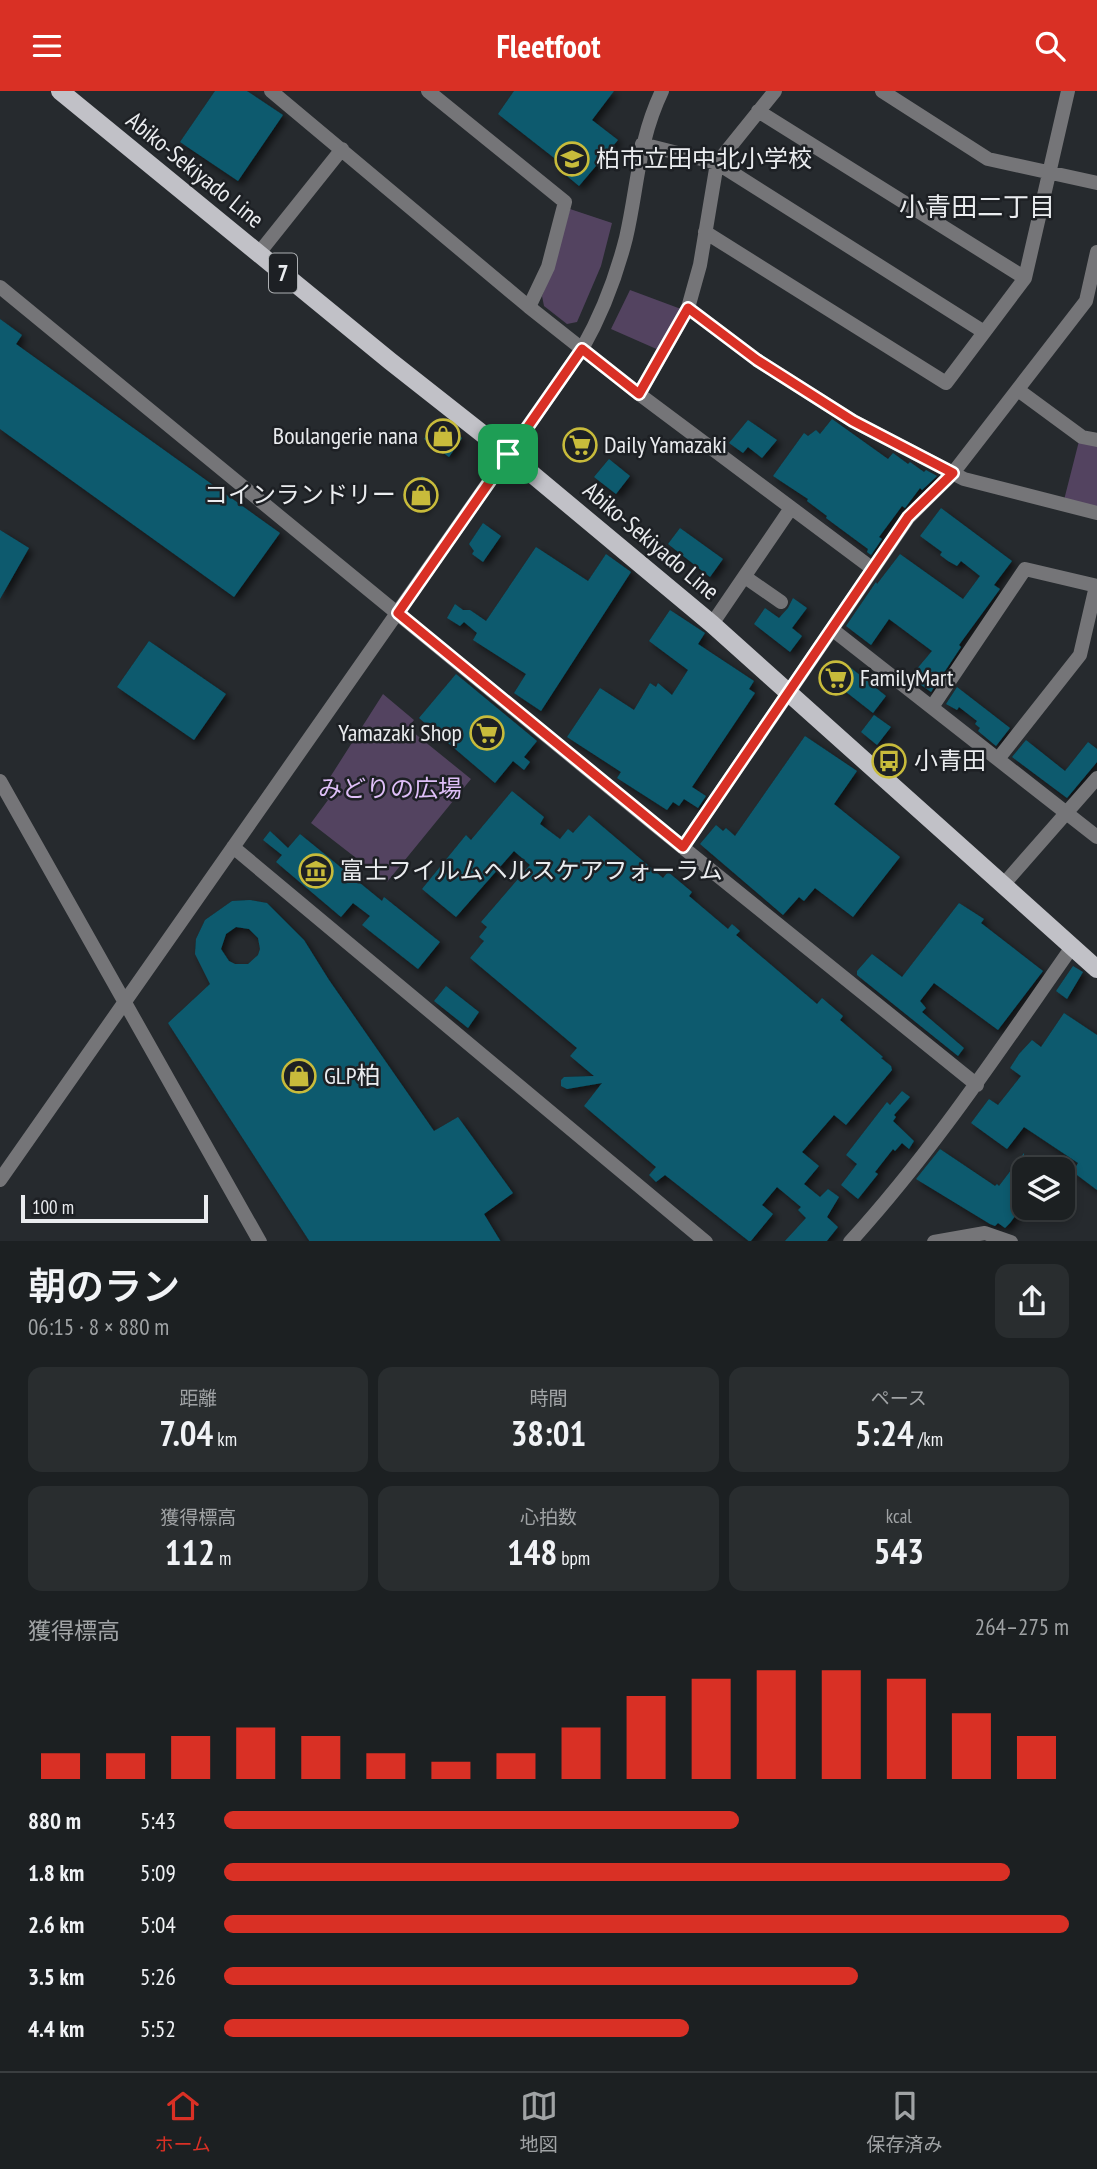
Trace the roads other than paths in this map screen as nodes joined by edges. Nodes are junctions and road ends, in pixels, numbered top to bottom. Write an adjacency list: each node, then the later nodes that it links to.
1 (60, 91): 16 (main road, Abiko-Sekiyado Line / 7)
2 (271, 91): 10 (street)
3 (428, 91): 19 (street)
4 (662, 91): 9 (street)
5 (775, 91): 8 (street)
6 (882, 91): 12 (street)
7 (1068, 91): 12 (street)
8 (758, 111): 11 (street); 17 (street)
9 (642, 144): 11 (street); 22 (street)
10 (342, 149): 16 (street); 19 (street)
11 (717, 163): 14 (street); 21 (street)
12 (1049, 172): 13 (street); 17 (street)
13 (1097, 183)
14 (705, 232): 20 (street); 21 (street)
15 (1097, 252): 23 (street)
16 (259, 253): 26 (main road, Abiko-Sekiyado Line / 7)
17 (1025, 278): 21 (street)
18 (0, 287): 34 (street)
19 (529, 307): 22 (street)
20 (688, 308): 24 (street); 27 (street)
21 (984, 332)
22 (582, 349): 24 (street); 26 (street)
23 (1018, 390): 25 (street); 27 (street)
24 (639, 394): 28 (street)
25 (1097, 440)
26 (508, 454): 34 (street); 35 (main road, Abiko-Sekiyado Line / 7)
27 (953, 473): 29 (street); 30 (street)
28 (791, 508): 30 (street); 31 (street)
29 (1097, 513)
30 (873, 569): 36 (street)
31 (745, 577): 33 (street); 35 (street)
32 (1097, 586): 38 (street); 39 (street)
33 (781, 602)
34 (398, 613): 44 (street); 45 (street)
35 (712, 624): 37 (main road, Abiko-Sekiyado Line / 7)
36 (833, 630): 37 (street); 38 (street)
37 (789, 692): 45 (street); 46 (main road, Abiko-Sekiyado Line / 7)
38 (932, 707): 39 (street)
39 (998, 759): 42 (street)
40 (1097, 778): 42 (street)
41 (0, 781): 49 (street)
42 (1067, 813): 43 (street); 46 (street)
43 (1097, 837)
44 (233, 847): 49 (street); 53 (street)
45 (683, 847): 50 (street)
46 (1003, 885): 47 (main road, Abiko-Sekiyado Line / 7)
47 (1072, 947): 48 (main road, Abiko-Sekiyado Line / 7); 50 (street)
48 (1097, 969)
49 (124, 1001): 51 (street); 52 (street)
50 (977, 1085): 54 (street)
51 (0, 1180)
52 (260, 1241)
53 (706, 1241)
54 (850, 1241)
55 (934, 1241): 56 (street)
56 (1011, 1241)

